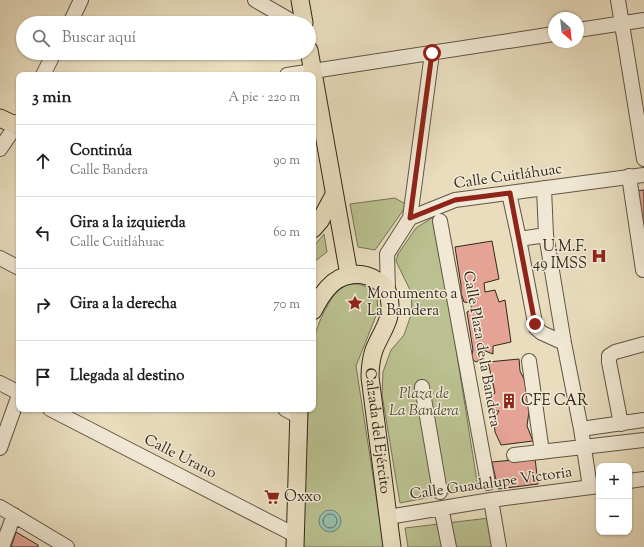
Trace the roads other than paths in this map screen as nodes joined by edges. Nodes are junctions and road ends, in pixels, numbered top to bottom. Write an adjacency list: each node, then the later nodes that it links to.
1 (81, 0): 5 (street)
2 (255, 0): 6 (street)
3 (300, 0): 7 (main road)
4 (618, 0): 9 (street)
5 (73, 16)
6 (283, 16)
7 (303, 16)
8 (644, 20): 9 (street)
9 (622, 23): 10 (street); 24 (street)
10 (584, 29)
11 (548, 35): 12 (street)
12 (432, 53): 15 (street); 30 (street)
13 (50, 60): 16 (street)
14 (311, 60): 15 (main road)
15 (313, 71): 17 (street)
16 (44, 72)
17 (307, 72)
18 (316, 110): 22 (main road)
19 (0, 118): 20 (main road)
20 (16, 124)
21 (16, 128): 23 (street)
22 (319, 142): 29 (main road)
23 (0, 149)
24 (644, 159)
25 (644, 175): 26 (street, Calle Cuitláhuac)
26 (629, 176): 27 (street, Calle Cuitláhuac); 37 (street)
27 (544, 188): 28 (street, Calle Cuitláhuac); 33 (street)
28 (510, 193): 30 (street, Calle Cuitláhuac); 34 (street)
29 (334, 195): 32 (main road); 38 (main road)
30 (410, 218): 40 (street)
31 (440, 221): 61 (street, Calle Plaza de la Bandera)
32 (316, 226)
33 (546, 235): 34 (street); 42 (street)
34 (519, 239): 42 (street)
35 (0, 258): 36 (street)
36 (16, 266)
37 (642, 270)
38 (349, 275): 39 (main road); 40 (main road)
39 (319, 289): 41 (main road)
40 (388, 291): 67 (main road, Calzada del Ejército)
41 (316, 300)
42 (564, 343): 53 (street)
43 (644, 344): 52 (street)
44 (529, 361): 57 (street)
45 (0, 383): 47 (street)
46 (422, 387): 63 (street)
47 (16, 392)
48 (16, 403): 56 (street)
49 (56, 412): 69 (street, Calle Urano)
50 (294, 412): 69 (main road)
51 (644, 420): 52 (street)
52 (620, 424): 53 (street)
53 (581, 429): 55 (street)
54 (644, 440): 55 (street)
55 (584, 447): 57 (street); 62 (street)
56 (0, 448)
57 (542, 452): 58 (street)
58 (514, 455)
59 (644, 479): 60 (street)
60 (632, 481)
61 (488, 484)
62 (595, 486): 64 (street, Calle Guadalupe Victoria)
63 (440, 492)
64 (491, 500): 67 (street, Calle Guadalupe Victoria); 75 (street)
65 (0, 507): 66 (street)
66 (14, 515): 70 (street); 71 (street)
67 (388, 517): 73 (main road, Calzada del Ejército)
68 (443, 517): 74 (street)
69 (295, 541)
70 (54, 543): 72 (street)
71 (2, 547)
72 (67, 547)
73 (392, 547)
74 (449, 547)
75 (499, 547)

